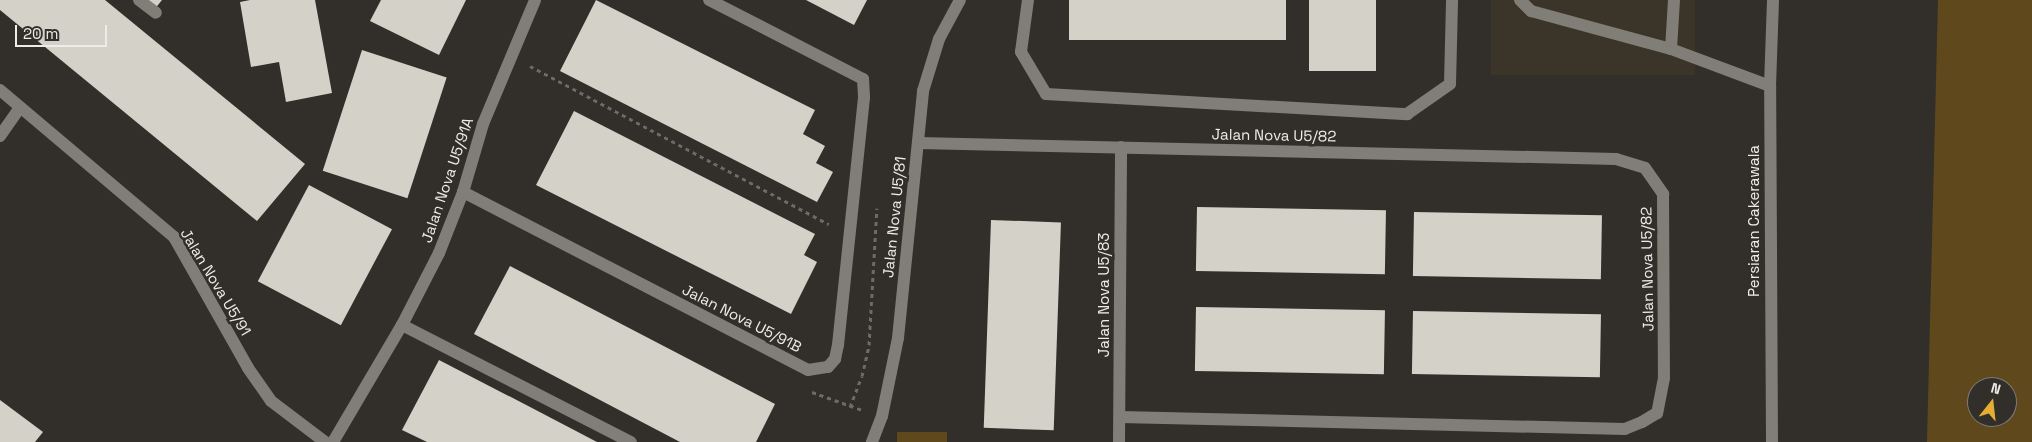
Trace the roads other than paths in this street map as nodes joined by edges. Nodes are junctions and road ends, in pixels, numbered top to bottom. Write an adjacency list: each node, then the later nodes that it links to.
1 (139, 0): 10 (street)
2 (535, 0): 18 (street, Jalan Nova U5/91A)
3 (709, 0): 18 (street, Jalan Nova U5/91B)
4 (960, 0): 16 (street, Jalan Nova U5/81)
5 (1028, 0): 6 (street)
6 (1452, 0)
7 (1520, 0): 11 (street)
8 (1674, 0): 11 (street)
9 (1773, 0): 12 (street, Persiaran Cakerawala)
10 (156, 13)
11 (1671, 49): 12 (street)
12 (1770, 86): 26 (street, Persiaran Cakerawala)
13 (0, 90): 14 (street, Jalan Nova U5/91)
14 (20, 106): 15 (street); 21 (street, Jalan Nova U5/91)
15 (0, 136)
16 (918, 143): 17 (street, Jalan Nova U5/82); 24 (street, Jalan Nova U5/81)
17 (1121, 147): 20 (street, Jalan Nova U5/83); 20 (street, Jalan Nova U5/82)
18 (463, 192): 19 (street, Jalan Nova U5/91A)
19 (402, 325): 22 (street, Jalan Nova U5/91A); 23 (street)
20 (1120, 417): 25 (street, Jalan Nova U5/83)
21 (325, 442)
22 (332, 442)
23 (631, 442)
24 (872, 442)
25 (1119, 442)
26 (1772, 442)

